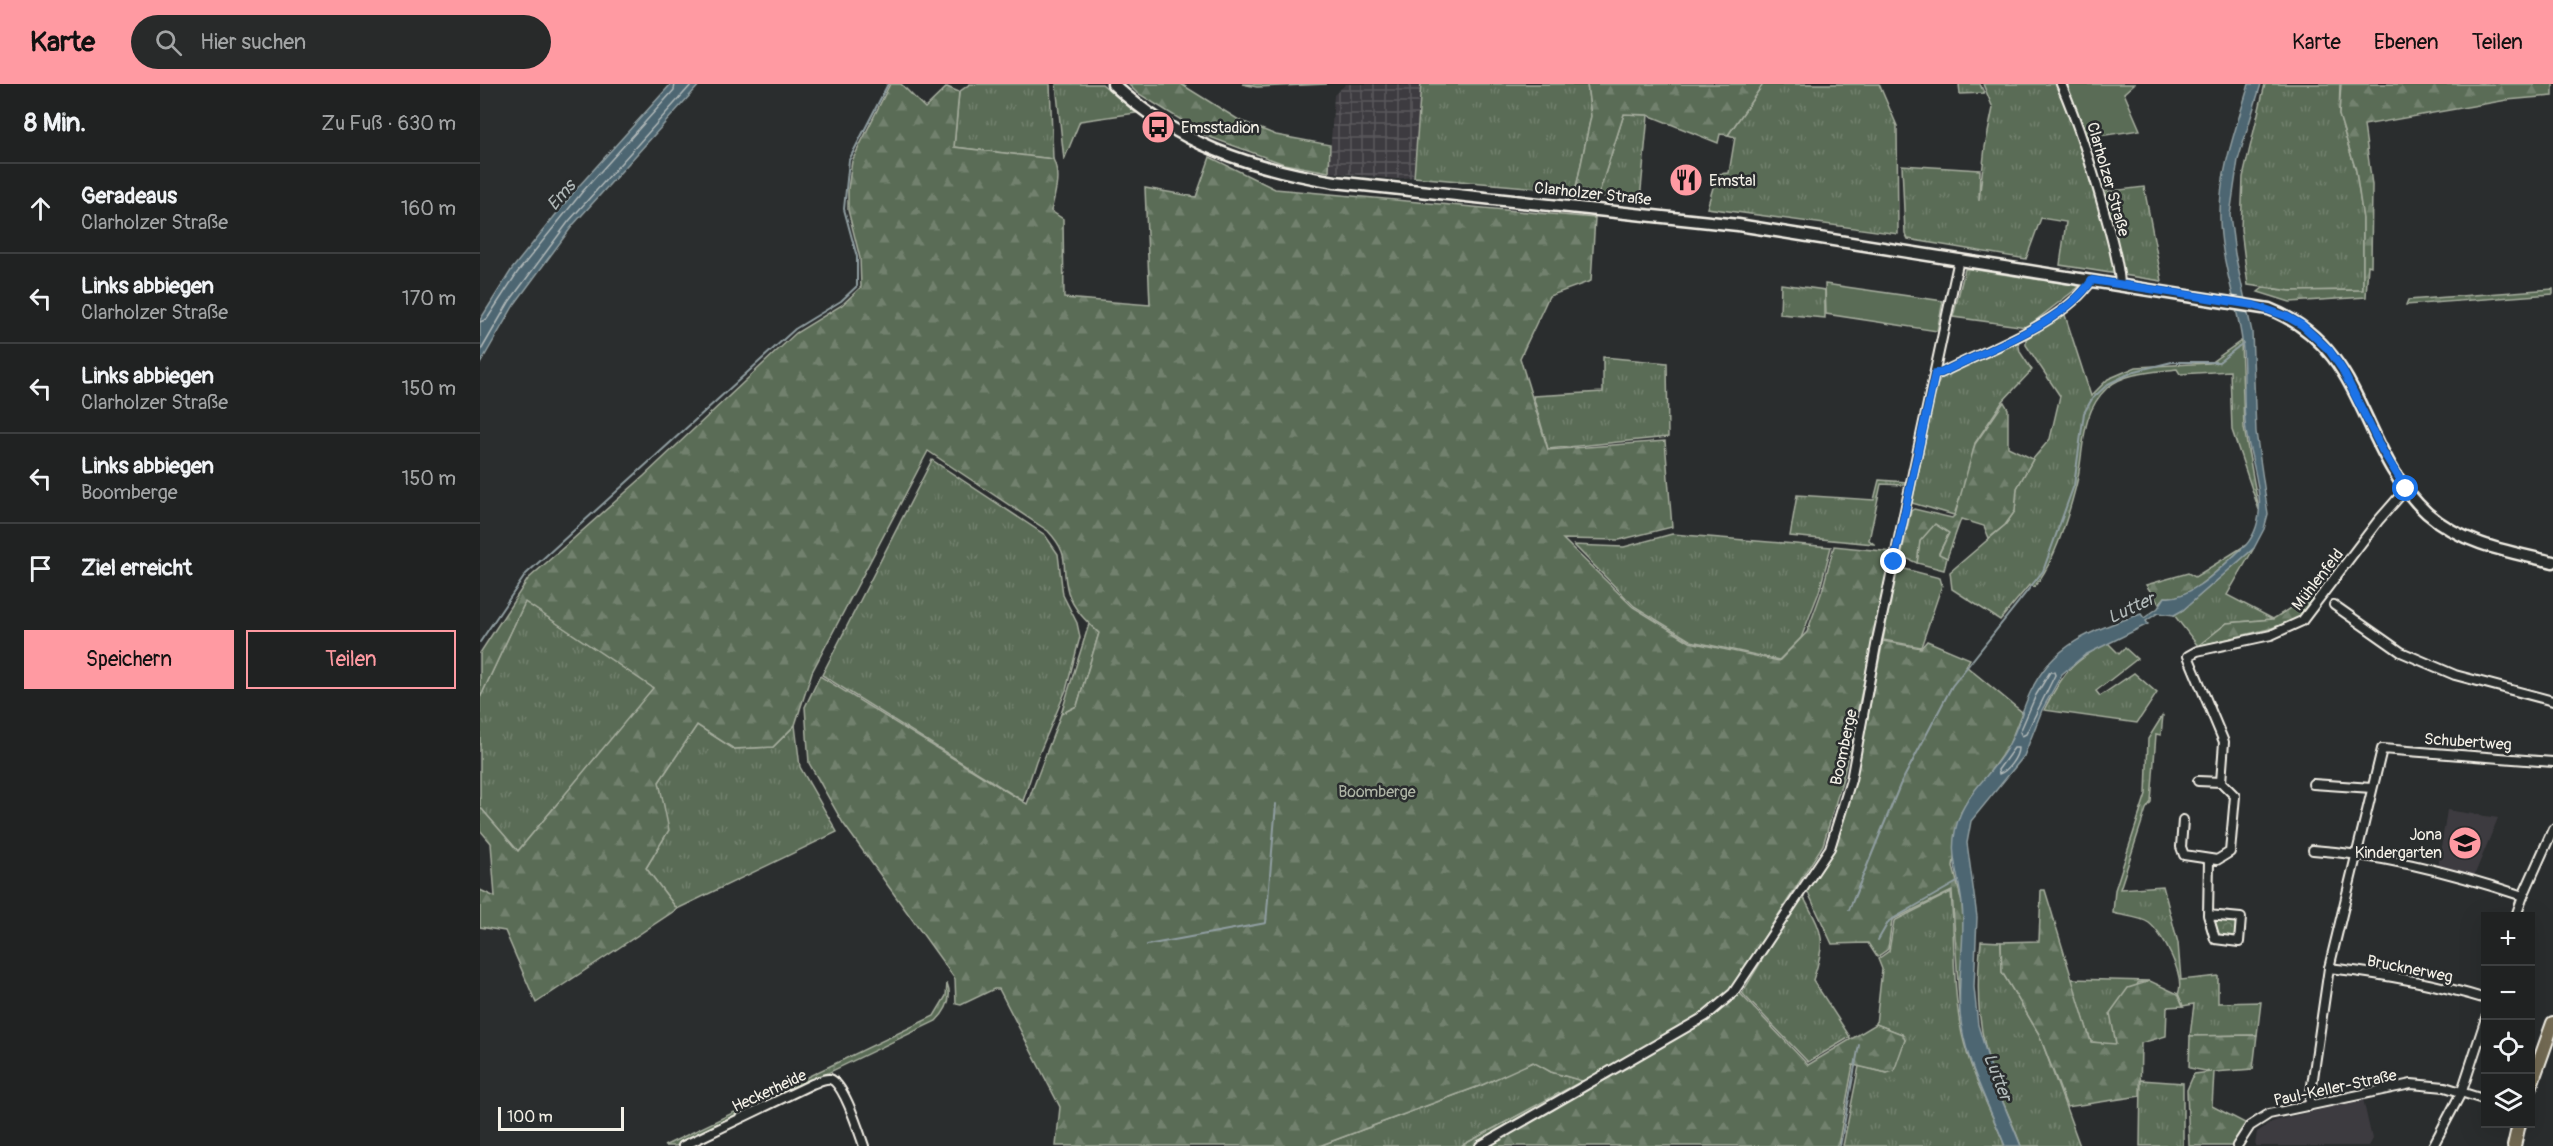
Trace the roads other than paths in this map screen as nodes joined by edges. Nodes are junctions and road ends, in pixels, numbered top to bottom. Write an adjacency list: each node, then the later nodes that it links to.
1 (1113, 84): 3 (street, Clarholzer Straße)
2 (2061, 84): 5 (street, Clarholzer Straße)
3 (1959, 259): 4 (street, Clarholzer Straße); 6 (street, Boomberge)
4 (2092, 280): 5 (street, Clarholzer Straße); 6 (street)
5 (2120, 284): 7 (street, Clarholzer Straße)
6 (1935, 373): 35 (street, Boomberge)
7 (2406, 489): 8 (street, Clarholzer Straße); 13 (street, Mühlenfeld)
8 (2553, 562)
9 (2334, 605): 10 (street, Mühlenfeld)
10 (2553, 701)
11 (2553, 762): 15 (street, Schubertweg)
12 (2198, 781): 13 (street)
13 (2221, 783): 20 (street)
14 (2313, 784): 15 (street)
15 (2372, 788): 19 (street)
16 (2183, 820): 20 (street)
17 (2553, 829): 21 (street)
18 (2313, 850): 19 (street)
19 (2357, 853): 21 (street); 24 (street)
20 (2209, 859): 23 (street)
21 (2523, 896): 22 (street)
22 (2517, 912)
23 (2208, 915): 23 (street)
24 (2329, 968): 25 (street, Brucknerweg); 31 (street)
25 (2481, 997)
26 (2485, 1020): 29 (street)
27 (2553, 1023): 28 (main road)
28 (2535, 1074)
29 (2462, 1091): 30 (street, Paul-Keller-Straße); 31 (street, Paul-Keller-Straße); 37 (street)
30 (2481, 1098)
31 (2309, 1106): 36 (street, Paul-Keller-Straße)
32 (2518, 1128): 38 (main road)
33 (683, 1146): 34 (street, Heckerheide)
34 (864, 1146)
35 (1480, 1146)
36 (2237, 1146)
37 (2433, 1146)
38 (2514, 1146)

